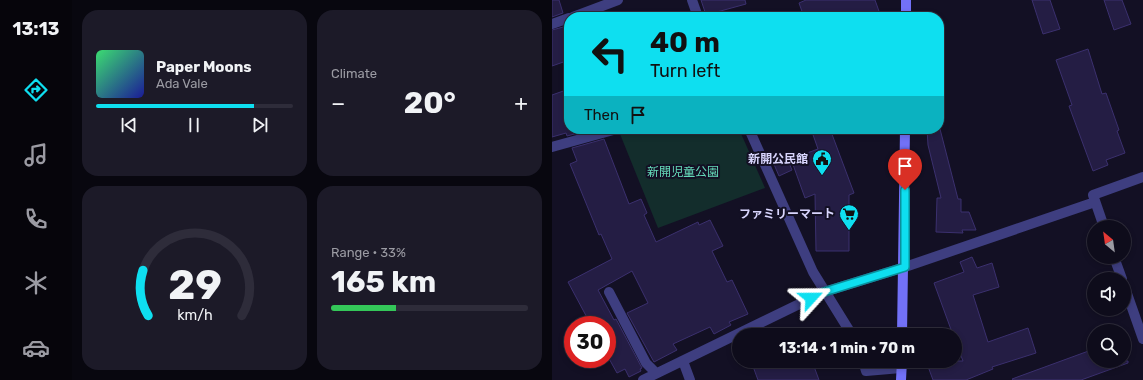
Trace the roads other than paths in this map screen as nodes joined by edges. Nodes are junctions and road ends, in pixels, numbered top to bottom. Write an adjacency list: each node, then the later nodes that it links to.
1 (618, 0): 4 (street)
2 (692, 0): 5 (street)
3 (906, 0): 6 (street)
4 (586, 12)
5 (696, 12)
6 (906, 12)
7 (564, 20): 8 (street)
8 (552, 24)
9 (599, 134): 12 (street)
10 (751, 134): 18 (street)
11 (905, 134): 16 (street)
12 (552, 147)
13 (1143, 178): 14 (street)
14 (1095, 202): 15 (street); 16 (street)
15 (1101, 220)
16 (905, 267): 18 (street); 21 (street)
17 (609, 292): 26 (street)
18 (824, 292): 20 (street); 23 (street)
19 (1131, 305): 22 (street)
20 (848, 328)
21 (902, 328)
22 (1143, 339)
23 (683, 361): 26 (street); 29 (street)
24 (890, 368): 27 (street)
25 (901, 368): 30 (street)
26 (656, 373): 28 (street)
27 (867, 376)
28 (643, 380)
29 (690, 380)
30 (901, 380)

